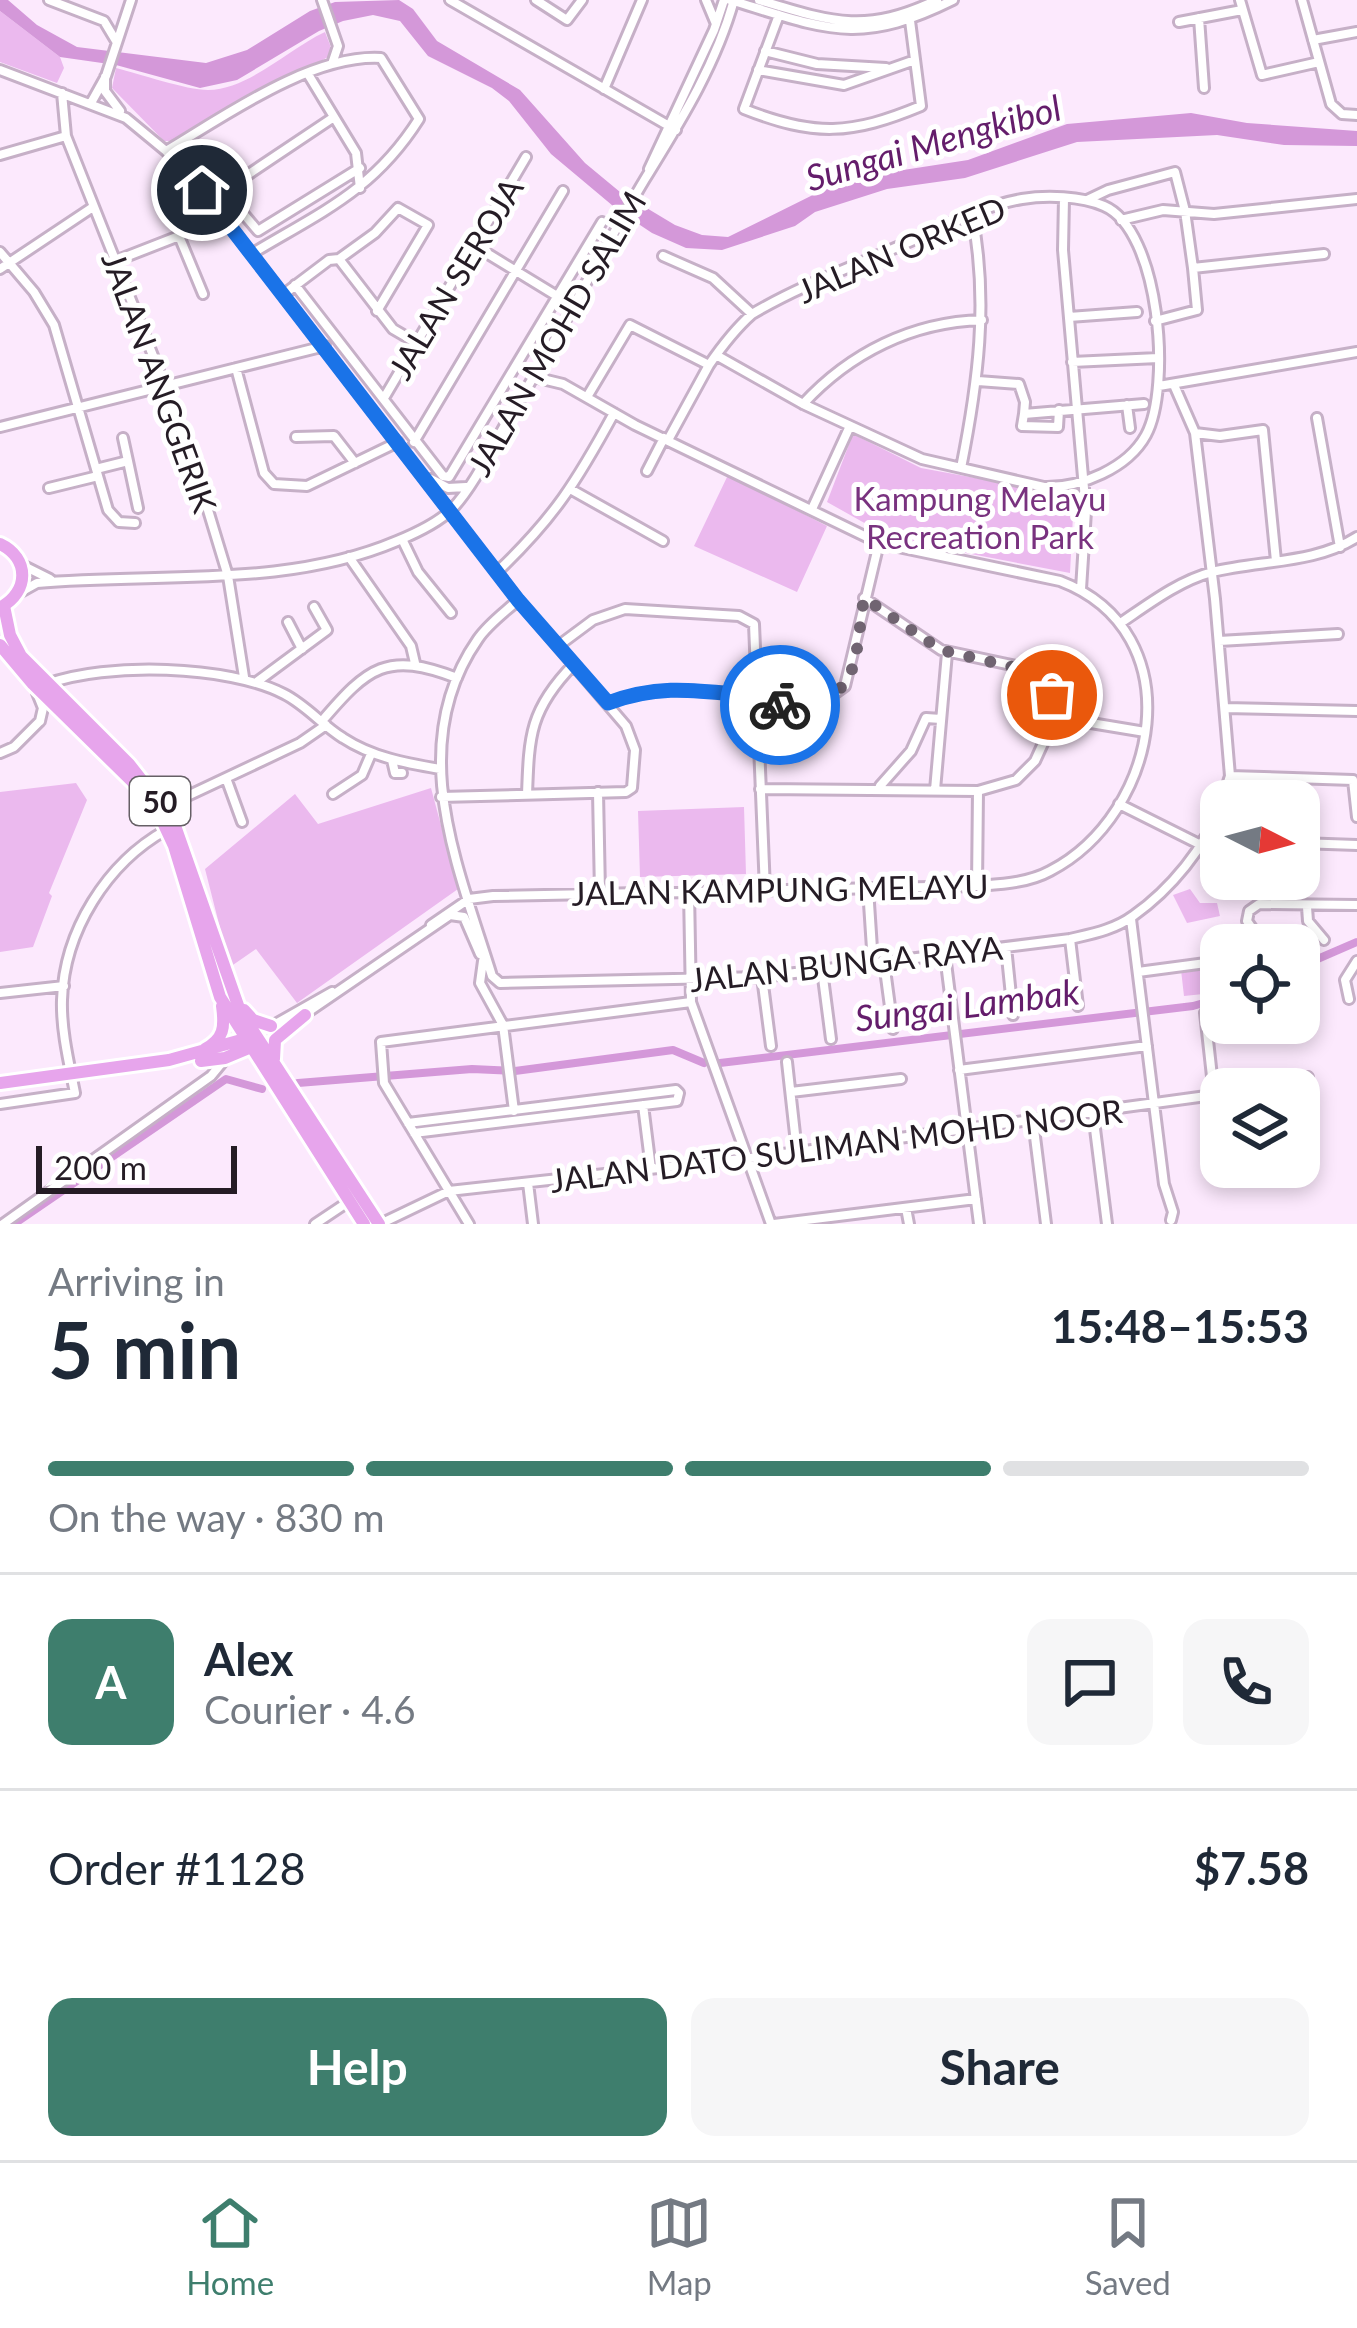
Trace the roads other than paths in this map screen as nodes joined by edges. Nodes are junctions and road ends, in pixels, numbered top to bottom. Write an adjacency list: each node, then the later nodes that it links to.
1 (131, 0): 17 (street)
2 (325, 0): 27 (street)
3 (476, 0): 16 (street)
4 (536, 0): 5 (street)
5 (582, 0)
6 (642, 0): 39 (street)
7 (706, 0): 23 (street)
8 (730, 0): 18 (street); 23 (street); 47 (street)
9 (759, 0): 19 (street)
10 (953, 0): 14 (street)
11 (1302, 0): 25 (street)
12 (54, 1): 21 (street)
13 (455, 1): 16 (street)
14 (935, 2): 19 (street)
15 (1241, 5): 20 (street); 31 (street)
16 (470, 11): 39 (street)
17 (127, 14): 21 (street); 26 (street)
18 (779, 15): 19 (street); 28 (street)
19 (910, 17): 30 (street)
20 (1199, 18): 22 (street); 38 (street)
21 (104, 22): 26 (street)
22 (1179, 22)
23 (716, 26): 42 (street)
24 (1357, 32): 25 (street)
25 (1313, 40): 31 (street)
26 (117, 43): 37 (street)
27 (340, 43): 29 (street); 32 (street)
28 (765, 51): 33 (street); 35 (street)
29 (356, 57): 32 (street); 53 (street)
30 (915, 60): 33 (street); 35 (street)
31 (1319, 62): 44 (street)
32 (332, 64): 36 (street)
33 (887, 69): 35 (street)
34 (0, 70): 40 (street)
35 (758, 70)
36 (308, 74): 45 (street); 49 (street)
37 (106, 76): 41 (street); 46 (street)
38 (1204, 88)
39 (604, 89): 43 (street)
40 (62, 93): 41 (street); 48 (street, JALAN ANGGERIK)
41 (92, 103): 46 (street)
42 (676, 108): 43 (street); 47 (street)
43 (648, 115): 47 (street)
44 (1357, 115)
45 (334, 117): 52 (street); 54 (street)
46 (125, 118): 49 (street)
47 (671, 128): 83 (street, JALAN MOHD SALIM)
48 (66, 136): 50 (street); 60 (street, JALAN ANGGERIK)
49 (166, 151): 58 (street)
50 (0, 155)
51 (526, 157): 69 (street, JALAN SEROJA)
52 (359, 167): 53 (street); 65 (street)
53 (361, 188): 68 (street)
54 (224, 191): 58 (street); 65 (street)
55 (563, 191): 78 (street)
56 (1064, 198): 59 (street, JALAN ORKED); 63 (street, JALAN ORKED); 87 (street)
57 (1357, 199): 62 (street)
58 (210, 200): 61 (street)
59 (1085, 201): 62 (street); 64 (street, JALAN ORKED)
60 (93, 207): 75 (street, JALAN ANGGERIK); 76 (street)
61 (220, 211): 67 (street); 71 (street)
62 (1186, 211): 64 (street); 77 (street)
63 (972, 215): 86 (street, JALAN ORKED); 88 (street)
64 (1121, 220): 89 (street)
65 (274, 222): 68 (street)
66 (602, 222): 82 (street, JALAN MOHD SALIM)
67 (179, 236): 75 (street); 81 (street)
68 (283, 236): 71 (street)
69 (476, 246): 78 (street); 90 (street, JALAN SEROJA)
70 (0, 252): 76 (street)
71 (253, 253): 80 (street)
72 (1324, 254): 77 (street)
73 (663, 256): 86 (street)
74 (339, 259): 79 (street); 84 (street); 84 (street)
75 (115, 261): 103 (street, JALAN ANGGERIK)
76 (4, 266): 110 (street)
77 (1193, 268): 89 (street)
78 (516, 272): 82 (street); 123 (street)
79 (296, 285): 80 (street); 105 (street)
80 (284, 293): 91 (street)
81 (203, 294)
82 (558, 297): 83 (street); 123 (street, JALAN MOHD SALIM)
83 (575, 307): 97 (street, JALAN MOHD SALIM)
84 (377, 311): 90 (street)
85 (1137, 312): 87 (street)
86 (752, 314): 93 (street, JALAN ORKED)
87 (1069, 317): 95 (street)
88 (982, 320): 100 (street); 107 (street)
89 (1155, 321): 94 (street)
90 (417, 343): 105 (street, JALAN SEROJA)
91 (325, 346): 98 (street); 124 (street)
92 (1357, 352): 102 (street)
93 (716, 355): 96 (street, JALAN ORKED); 107 (street)
94 (1158, 358): 95 (street); 104 (street)
95 (1072, 362): 111 (street)
96 (709, 365): 106 (street); 122 (street, JALAN ORKED)
97 (541, 366): 99 (street, JALAN MOHD SALIM); 101 (street, JALAN KAMPUNG MELAYU)
98 (236, 368): 103 (street); 126 (street)
99 (534, 377): 101 (street, JALAN KAMPUNG MELAYU); 132 (street, JALAN MOHD SALIM)
100 (978, 381): 114 (street); 127 (street)
101 (563, 384): 106 (street, JALAN KAMPUNG MELAYU)
102 (1174, 385): 104 (street); 119 (street, JALAN BUNGA RAYA)
103 (165, 386): 110 (street); 151 (street, JALAN ANGGERIK)
104 (1159, 386): 131 (street)
105 (383, 398): 123 (street)
106 (587, 398): 113 (street, JALAN KAMPUNG MELAYU)
107 (803, 404): 116 (street)
108 (1144, 404): 109 (street)
109 (1127, 405): 111 (street); 118 (street)
110 (80, 407): 117 (street); 129 (street)
111 (1076, 407): 112 (street); 131 (street)
112 (1059, 410): 114 (street); 114 (street)
113 (614, 413): 122 (street, JALAN KAMPUNG MELAYU); 134 (street)
114 (1024, 414)
115 (1317, 418): 145 (street)
116 (850, 426): 127 (street); 136 (street)
117 (0, 427)
118 (1130, 428)
119 (1195, 433): 147 (street); 150 (street, JALAN BUNGA RAYA)
120 (296, 436): 126 (street)
121 (123, 438): 125 (street)
122 (666, 439): 128 (street, JALAN ORKED); 136 (street, JALAN KAMPUNG MELAYU)
123 (416, 441): 124 (street)
124 (401, 446): 126 (street); 130 (street)
125 (128, 461): 129 (street); 135 (street)
126 (356, 463)
127 (962, 468): 131 (street)
128 (647, 471)
129 (97, 472): 133 (street); 138 (street)
130 (424, 476): 132 (street); 137 (street)
131 (1084, 480): 153 (street)
132 (466, 487): 137 (street, JALAN MOHD SALIM)
133 (49, 488)
134 (572, 490): 142 (street); 149 (street)
135 (138, 508)
136 (812, 509): 143 (street, JALAN KAMPUNG MELAYU)
137 (451, 510): 141 (street, JALAN MOHD SALIM); 149 (street)
138 (134, 523)
139 (0, 528): 144 (highway)
140 (1357, 537): 145 (street)
141 (401, 539): 146 (street, JALAN MOHD SALIM); 159 (street)
142 (663, 541)
143 (879, 543): 153 (street, JALAN KAMPUNG MELAYU); 155 (street)
144 (4, 546): 148 (highway)
145 (1340, 548): 147 (street)
146 (349, 557): 151 (street, JALAN MOHD SALIM); 168 (street)
147 (1276, 560): 150 (street)
148 (22, 565): 152 (street, JALAN MOHD SALIM); 154 (highway)
149 (497, 572): 156 (street)
150 (1210, 573): 161 (street); 163 (street, JALAN BUNGA RAYA)
151 (228, 576): 152 (street, JALAN MOHD SALIM); 170 (street, JALAN ANGGERIK)
152 (57, 581): 154 (street, JALAN MOHD SALIM)
153 (1081, 589): 161 (street, JALAN KAMPUNG MELAYU)
154 (18, 594): 157 (highway, 50)
155 (864, 598): 167 (street); 174 (street)
156 (518, 600): 165 (street); 171 (street)
157 (2, 607): 173 (highway, 50)
158 (314, 607): 166 (street)
159 (451, 614)
160 (288, 622): 166 (street)
161 (1122, 622): 183 (street, JALAN KAMPUNG MELAYU)
162 (1338, 634): 163 (street)
163 (1219, 641): 176 (street, JALAN BUNGA RAYA)
164 (0, 645): 173 (highway, 50)
165 (558, 646): 169 (street); 174 (street)
166 (302, 649): 172 (street)
167 (947, 652): 178 (street); 180 (street)
168 (415, 663): 171 (street); 182 (street)
169 (574, 664): 175 (street); 198 (street)
170 (244, 677): 172 (street); 173 (street)
171 (457, 679): 187 (street)
172 (258, 681): 182 (street)
173 (40, 684): 179 (highway, 50); 181 (street); 201 (highway, 50)
174 (755, 701): 175 (street); 193 (street)
175 (608, 703): 196 (street)
176 (1226, 708): 177 (street); 189 (street, JALAN BUNGA RAYA)
177 (1357, 711)
178 (1055, 717): 183 (street); 195 (street)
179 (68, 718): 181 (street); 204 (highway, 50)
180 (941, 719): 192 (street); 194 (street)
181 (40, 721): 184 (street)
182 (324, 723): 185 (street); 190 (street)
183 (1145, 732): 200 (street, JALAN KAMPUNG MELAYU)
184 (0, 753)
185 (371, 754): 186 (street); 197 (street)
186 (392, 760): 187 (street); 188 (street)
187 (440, 769): 199 (street)
188 (402, 773)
189 (1230, 776): 191 (street, JALAN BUNGA RAYA); 202 (street)
190 (226, 778): 201 (street); 203 (street)
191 (1229, 780)
192 (879, 788): 193 (street); 194 (street)
193 (760, 789): 211 (street)
194 (935, 790): 195 (street)
195 (978, 791): 209 (street)
196 (598, 792): 198 (street); 213 (street)
197 (333, 794)
198 (526, 795): 199 (street)
199 (441, 797): 214 (street)
200 (1119, 804): 206 (street); 209 (street, JALAN KAMPUNG MELAYU)
201 (164, 807): 235 (highway, 50)
202 (1357, 817)
203 (242, 822)
204 (167, 830): 233 (street); 235 (highway, 50)
205 (1320, 843): 207 (street)
206 (1200, 844)
207 (1357, 844)
208 (1200, 846): 217 (street, JALAN BUNGA RAYA)
209 (977, 886): 210 (street, JALAN KAMPUNG MELAYU)
210 (868, 888): 211 (street, JALAN KAMPUNG MELAYU); 226 (street)
211 (765, 890): 212 (street, JALAN KAMPUNG MELAYU)
212 (689, 891): 213 (street, JALAN KAMPUNG MELAYU); 232 (street)
213 (600, 893): 214 (street, JALAN KAMPUNG MELAYU)
214 (469, 899): 219 (street); 230 (street)
215 (1357, 905): 216 (street)
216 (1307, 907): 218 (street); 221 (street)
217 (1131, 918): 220 (street, JALAN BUNGA RAYA); 229 (street)
218 (1250, 924)
219 (431, 926): 224 (street); 234 (street)
220 (1070, 939): 222 (street, JALAN BUNGA RAYA); 239 (street)
221 (1324, 940)
222 (1006, 947): 223 (street, JALAN BUNGA RAYA); 241 (street)
223 (945, 955): 226 (street, JALAN BUNGA RAYA); 253 (street)
224 (483, 961): 230 (street); 242 (street)
225 (1357, 962): 237 (street)
226 (879, 963): 228 (street, JALAN BUNGA RAYA); 244 (street)
227 (1200, 965): 229 (street)
228 (822, 970): 231 (street, JALAN BUNGA RAYA); 245 (street)
229 (1138, 972): 248 (street)
230 (492, 976): 232 (street, JALAN BUNGA RAYA)
231 (761, 977): 232 (street, JALAN BUNGA RAYA); 247 (street)
232 (690, 980): 238 (street)
233 (64, 986): 236 (street); 254 (street)
234 (338, 989): 240 (street); 243 (street)
235 (224, 990): 243 (highway); 246 (highway, 50); 250 (highway)
236 (0, 992)
237 (1349, 1000)
238 (691, 1002): 242 (street); 269 (street)
239 (1078, 1006)
240 (305, 1015): 246 (street); 256 (highway)
241 (1013, 1015)
242 (503, 1025): 263 (street); 265 (street)
243 (272, 1026): 246 (street)
244 (893, 1029)
245 (831, 1040)
246 (253, 1042): 249 (highway); 250 (highway); 256 (highway, 50)
247 (771, 1046)
248 (1147, 1046): 253 (street); 261 (street)
249 (227, 1057): 252 (highway); 256 (highway); 277 (street)
250 (169, 1060): 252 (highway)
251 (787, 1062): 258 (street)
252 (104, 1069): 254 (highway)
253 (959, 1070): 266 (street)
254 (71, 1073): 257 (highway); 260 (street)
255 (902, 1078): 258 (street)
256 (279, 1081): 274 (highway, 50); 280 (highway, 50)
257 (0, 1083)
258 (791, 1092): 268 (street)
259 (1200, 1098): 261 (street, JALAN DATO SULIMAN MOHD NOOR)
260 (0, 1104)
261 (1154, 1105): 262 (street, JALAN DATO SULIMAN MOHD NOOR); 276 (street)
262 (1093, 1113): 264 (street, JALAN DATO SULIMAN MOHD NOOR); 287 (street)
263 (515, 1114): 265 (street); 267 (street); 270 (street)
264 (1033, 1121): 266 (street, JALAN DATO SULIMAN MOHD NOOR); 286 (street)
265 (408, 1123): 267 (street)
266 (967, 1130): 268 (street, JALAN DATO SULIMAN MOHD NOOR); 273 (street)
267 (414, 1133): 272 (street)
268 (797, 1152): 269 (street, JALAN DATO SULIMAN MOHD NOOR)
269 (747, 1158): 270 (street, JALAN DATO SULIMAN MOHD NOOR); 283 (street)
270 (651, 1169): 271 (street, JALAN DATO SULIMAN MOHD NOOR)
271 (528, 1183): 272 (street, JALAN DATO SULIMAN MOHD NOOR); 282 (street)
272 (449, 1191): 280 (street, JALAN DATO SULIMAN MOHD NOOR); 281 (street)
273 (976, 1199): 275 (street); 285 (street)
274 (350, 1201): 278 (street); 279 (highway, 50)
275 (906, 1208): 283 (street); 284 (street)
276 (1171, 1220)
277 (3, 1224)
278 (315, 1224)
279 (364, 1224)
280 (379, 1224)
281 (469, 1224)
282 (533, 1224)
283 (772, 1224)
284 (908, 1224)
285 (979, 1224)
286 (1046, 1224)
287 (1107, 1224)

